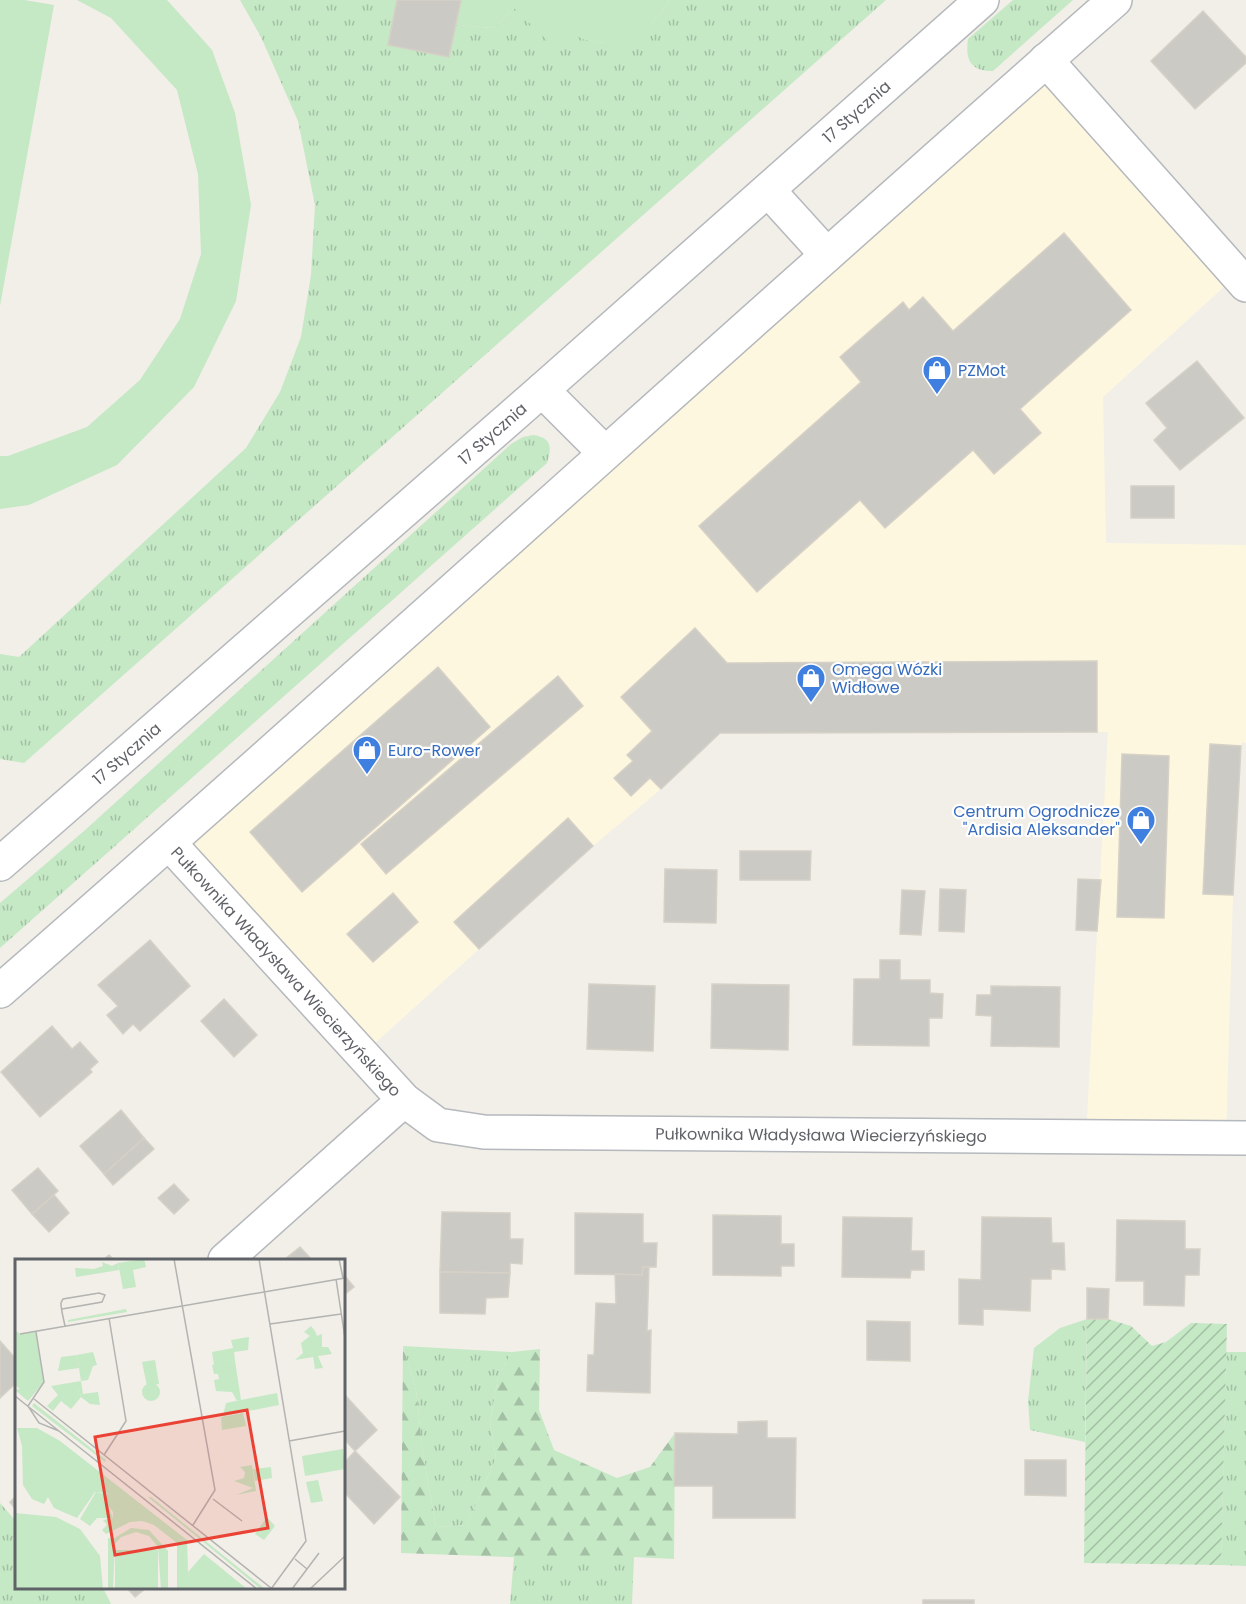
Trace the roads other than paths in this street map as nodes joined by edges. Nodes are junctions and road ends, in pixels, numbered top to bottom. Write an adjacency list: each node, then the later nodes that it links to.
1 (982, 0): 4 (street, 17 Stycznia)
2 (1115, 0): 3 (street)
3 (1046, 60): 5 (street); 6 (street)
4 (768, 190): 5 (street); 7 (street, 17 Stycznia)
5 (827, 255): 8 (street)
6 (1246, 285)
7 (542, 390): 8 (street); 10 (street, 17 Stycznia)
8 (605, 453): 9 (street)
9 (169, 843): 11 (street); 12 (street, Pułkownika Władysława Wiecierzyńskiego)
10 (0, 864)
11 (0, 991)
12 (404, 1100): 13 (street, Pułkownika Władysława Wiecierzyńskiego); 14 (street, Pułkownika Władysława Wiecierzyńskiego)
13 (1246, 1138)
14 (226, 1259)

